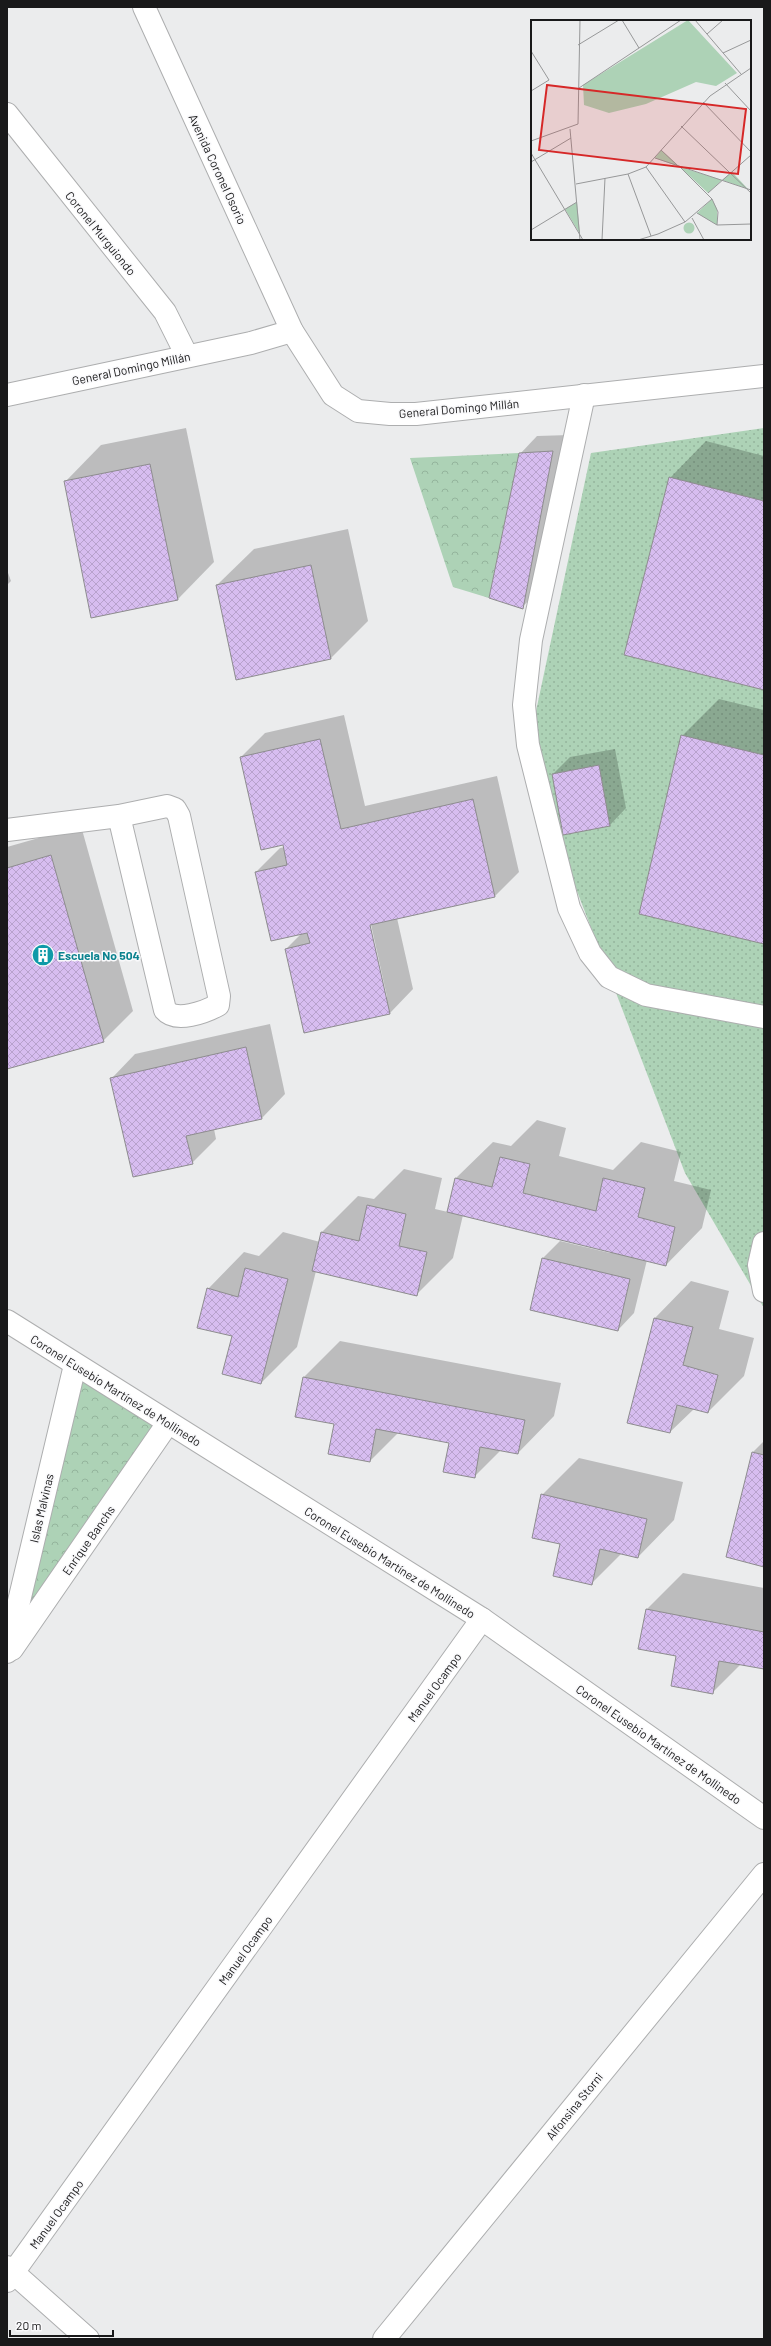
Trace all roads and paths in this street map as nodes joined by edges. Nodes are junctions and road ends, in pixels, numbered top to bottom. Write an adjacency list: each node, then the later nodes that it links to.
1 (144, 7): 3 (street, Avenida Coronel Osorio)
2 (7, 114): 4 (street, Coronel Murguiondo)
3 (292, 331): 4 (street, General Domingo Millán); 7 (street, General Domingo Millán)
4 (188, 356): 6 (street, General Domingo Millán)
5 (764, 376): 7 (street, General Domingo Millán)
6 (7, 395)
7 (584, 395): 10 (street)
8 (119, 816): 8 (street); 9 (street)
9 (7, 830)
10 (764, 1017)
11 (764, 1243): 12 (street)
12 (764, 1291)
13 (7, 1321): 14 (street, Coronel Eusebio Martínez de Mollinedo)
14 (75, 1365): 15 (street, Coronel Eusebio Martínez de Mollinedo); 17 (street, Islas Malvinas)
15 (168, 1423): 16 (street, Coronel Eusebio Martínez de Mollinedo); 18 (street, Enrique Banchs)
16 (482, 1620): 19 (street, Coronel Eusebio Martínez de Mollinedo); 21 (street, Manuel Ocampo)
17 (7, 1652)
18 (7, 1657)
19 (764, 1818)
20 (764, 1874): 23 (street, Alfonsina Storni)
21 (9, 2274): 22 (street)
22 (88, 2339)
23 (384, 2339)

